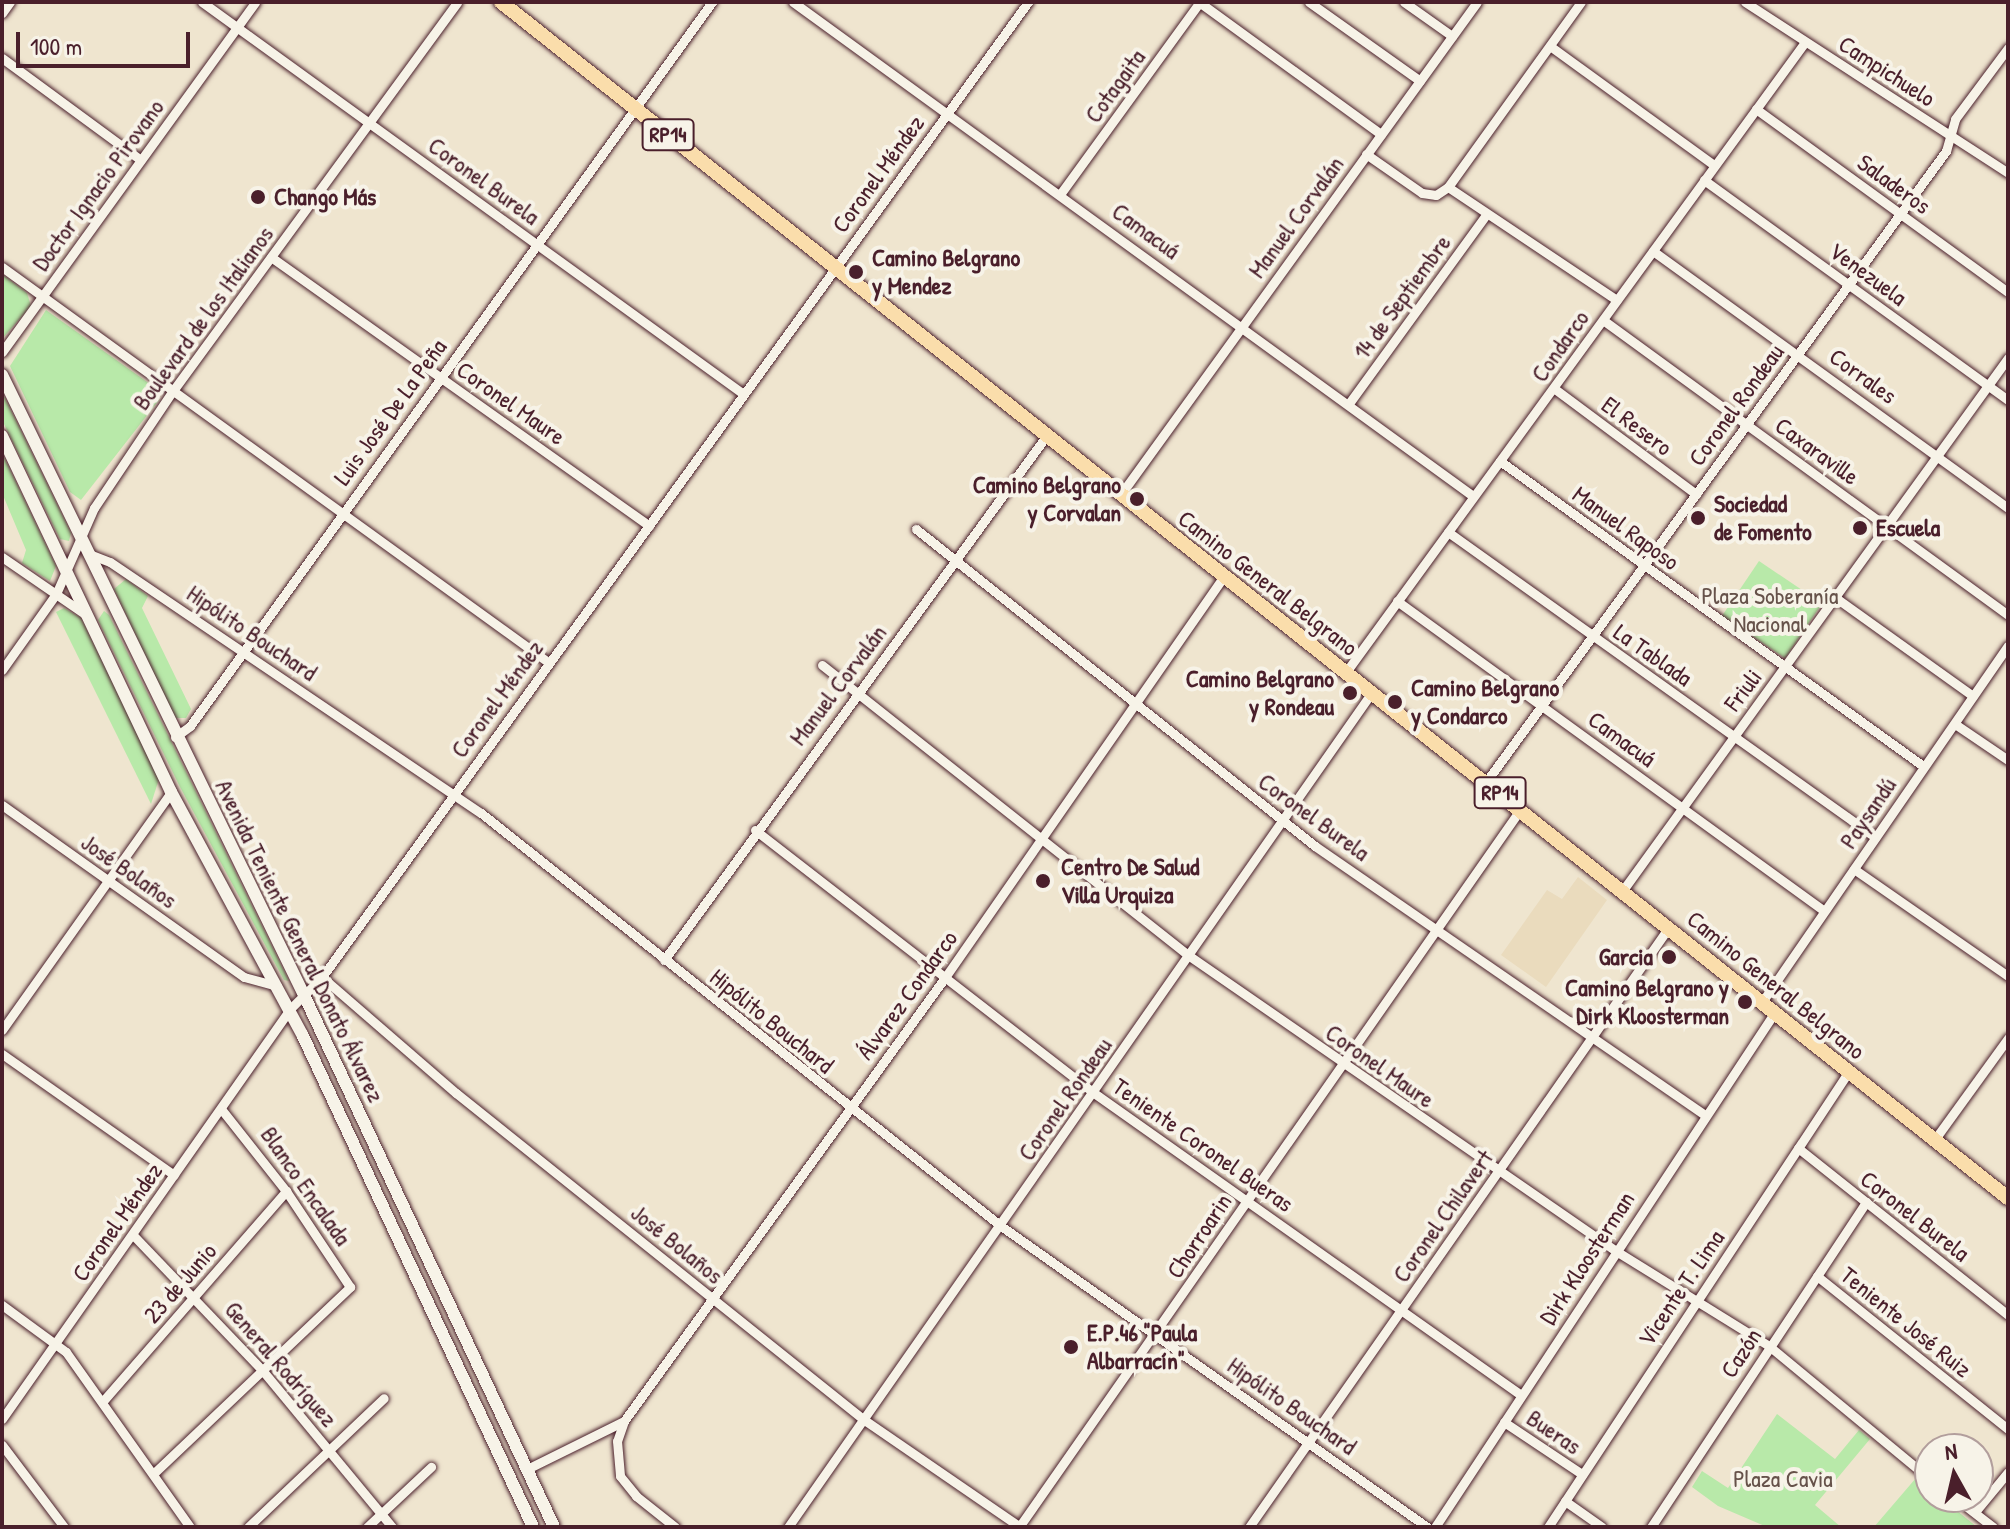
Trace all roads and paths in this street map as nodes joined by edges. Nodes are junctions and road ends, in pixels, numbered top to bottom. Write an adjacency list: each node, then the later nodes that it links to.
1 (10, 2): 15 (street)
2 (202, 2): 16 (street, Coronel Burela)
3 (255, 2): 16 (street, Doctor Ignacio Pirovano)
4 (457, 2): 26 (street, Boulevard de los Italianos)
5 (501, 2): 23 (main road, Camino General Belgrano / RP14)
6 (712, 2): 23 (street, Luis José De La Peña)
7 (793, 2): 25 (street, Camacuá)
8 (1028, 2): 25 (street, Coronel Méndez)
9 (1200, 2): 27 (street); 35 (street, Cotagaita)
10 (1309, 2): 22 (street)
11 (1404, 2): 17 (street)
12 (1477, 2): 17 (street, Manuel Corvalán)
13 (1581, 2): 19 (street)
14 (1752, 4): 18 (street, Campichuelo)
15 (2, 13)
16 (237, 27): 26 (street, Coronel Burela); 30 (street, Doctor Ignacio Pirovano)
17 (1452, 36): 22 (street, Manuel Corvalán)
18 (1805, 42): 24 (street, Condarco); 28 (street, Campichuelo)
19 (1550, 46): 31 (street); 34 (street)
20 (2008, 48): 28 (street, Coronel Rondeau)
21 (2, 58): 30 (street)
22 (1420, 81): 27 (street, Manuel Corvalán)
23 (635, 109): 38 (street, Luis José De La Peña); 42 (main road, Camino General Belgrano / RP14)
24 (1756, 109): 31 (street, Condarco); 36 (street, Saladeros)
25 (947, 112): 35 (street, Camacuá); 42 (street, Coronel Méndez)
26 (369, 122): 38 (street, Coronel Burela); 40 (street, Boulevard de los Italianos)
27 (1381, 134): 29 (street, Manuel Corvalán)
28 (1950, 135): 32 (street, Campichuelo); 36 (street, Coronel Rondeau)
29 (1366, 154): 34 (street); 48 (street, Manuel Corvalán)
30 (141, 160): 45 (street, Doctor Ignacio Pirovano)
31 (1714, 165): 33 (street, Condarco)
32 (2008, 173)
33 (1704, 180): 39 (street, Condarco); 43 (street, Venezuela)
34 (1448, 187): 37 (street)
35 (1061, 193): 48 (street, Camacuá)
36 (1900, 214): 43 (street, Coronel Rondeau); 44 (street, Saladeros)
37 (1486, 215): 46 (street); 59 (street, 14 de Septiembre)
38 (537, 243): 53 (street, Luis José De La Peña); 57 (street, Coronel Burela)
39 (1653, 251): 46 (street, Condarco); 50 (street, Corrales)
40 (271, 257): 53 (street, Coronel Maure); 56 (street, Boulevard de los Italianos)
41 (2, 267): 45 (street)
42 (834, 269): 57 (street, Coronel Méndez); 61 (main road, Camino General Belgrano / RP14)
43 (1848, 284): 50 (street, Coronel Rondeau); 54 (street, Venezuela)
44 (2008, 292)
45 (42, 296): 49 (street, Doctor Ignacio Pirovano); 56 (street)
46 (1617, 300): 47 (street, Condarco)
47 (1603, 320): 55 (street, Condarco); 60 (street, Caxaraville)
48 (1242, 326): 59 (street, Camacuá); 65 (street, Manuel Corvalán)
49 (2, 352)
50 (1798, 354): 60 (street, Coronel Rondeau); 63 (street, Corrales)
51 (2008, 358): 54 (street, Friuli)
52 (2, 375): 74 (main road, Avenida Teniente General Donato Álvarez)
53 (440, 377): 69 (street, Luis José De La Peña); 70 (street, Coronel Maure)
54 (1988, 386): 58 (street, Venezuela); 63 (street, Friuli)
55 (1555, 389): 64 (street, Condarco); 66 (street, El Resero)
56 (172, 392): 69 (street); 74 (street, Boulevard de los Italianos)
57 (742, 393): 70 (street, Coronel Méndez)
58 (2008, 400)
59 (1350, 402): 67 (street, Camacuá)
60 (1746, 424): 66 (street, Coronel Rondeau); 71 (street, Caxaraville)
61 (1047, 435): 65 (main road, Camino General Belgrano / RP14); 77 (street, Manuel Corvalán)
62 (2, 436): 79 (main road, Avenida Teniente General Donato Álvarez)
63 (1938, 457): 68 (street, Corrales); 71 (street, Friuli)
64 (1500, 461): 67 (street, Condarco); 78 (street, Manuel Raposo)
65 (1121, 494): 80 (main road, Camino General Belgrano / RP14)
66 (1696, 494): 78 (street, Coronel Rondeau)
67 (1473, 496): 73 (street, Condarco)
68 (2008, 508)
69 (343, 512): 88 (street, Luis José De La Peña); 89 (street)
70 (649, 526): 89 (street, Coronel Méndez)
71 (1888, 527): 82 (street, Friuli); 85 (street, Caxaraville)
72 (916, 529): 77 (street, Coronel Burela)
73 (1448, 532): 83 (street, Condarco); 86 (street, La Tablada)
74 (79, 536): 75 (main road, Avenida Teniente General Donato Álvarez); 79 (street, Boulevard de los Italianos)
75 (89, 554): 88 (street, Hipólito Bouchard); 101 (main road, Avenida Teniente General Donato Álvarez)
76 (2, 557): 81 (street)
77 (954, 562): 94 (street, Manuel Corvalán); 97 (street, Coronel Burela)
78 (1644, 566): 86 (street, Coronel Rondeau); 91 (street, Manuel Raposo)
79 (66, 569): 81 (street, Boulevard de los Italianos); 84 (main road, Avenida Teniente General Donato Álvarez)
80 (1224, 576): 93 (main road, Camino General Belgrano / RP14); 97 (street, Álvarez Condarco)
81 (56, 594): 84 (street); 92 (street, Boulevard de los Italianos)
82 (1836, 598): 91 (street, Friuli); 96 (street)
83 (1397, 601): 93 (street, Condarco); 98 (street, Camacuá)
84 (86, 615): 105 (main road, Avenida Teniente General Donato Álvarez)
85 (2008, 615)
86 (1592, 637): 98 (street, Coronel Rondeau); 100 (street, La Tablada)
87 (2008, 646): 96 (street, Paysandú)
88 (244, 651): 101 (street, Luis José De La Peña); 106 (street, Hipólito Bouchard)
89 (548, 662): 106 (street, Coronel Méndez)
90 (822, 665): 94 (street, Coronel Maure)
91 (1783, 669): 100 (street, Friuli); 103 (street, Manuel Raposo)
92 (2, 670)
93 (1346, 672): 95 (main road, Camino General Belgrano / RP14)
94 (857, 692): 111 (street, Manuel Corvalán); 113 (street, Coronel Maure)
95 (1372, 692): 104 (main road, Camino General Belgrano / RP14); 110 (street, Coronel Rondeau)
96 (1973, 696): 99 (street, Paysandú)
97 (1135, 706): 110 (street, Coronel Burela); 113 (street, Álvarez Condarco)
98 (1543, 706): 104 (street, Coronel Rondeau); 108 (street, Camacuá)
99 (1955, 724): 102 (street); 103 (street, Paysandú)
100 (1733, 735): 108 (street, Friuli); 112 (street, La Tablada)
101 (175, 737): 126 (main road, Avenida Teniente General Donato Álvarez)
102 (2008, 760)
103 (1923, 766): 112 (street, Paysandú)
104 (1486, 782): 109 (main road, Camino General Belgrano / RP14)
105 (171, 792): 115 (street); 125 (main road, Avenida Teniente General Donato Álvarez)
106 (454, 795): 121 (street, Hipólito Bouchard); 124 (street, Coronel Méndez)
107 (2, 805): 115 (street, José Bolaños)
108 (1682, 806): 116 (street, Friuli); 117 (street, Camacuá)
109 (1520, 810): 116 (main road, Camino General Belgrano / RP14); 119 (street, Chorroarin)
110 (1284, 821): 119 (street, Coronel Burela); 120 (street, Coronel Rondeau)
111 (755, 830): 121 (street, Manuel Corvalán); 122 (street, Teniente Coronel Bueras)
112 (1875, 837): 114 (street, Paysandú)
113 (1042, 839): 120 (street, Coronel Maure); 122 (street, Álvarez Condarco)
114 (1854, 869): 117 (street, Paysandú); 123 (street)
115 (108, 881): 125 (street, José Bolaños); 130 (street)
116 (1623, 890): 118 (main road, Camino General Belgrano / RP14)
117 (1823, 910): 127 (street, Paysandú)
118 (1669, 927): 127 (main road, Camino General Belgrano / RP14); 131 (street, Coronel Chilavert)
119 (1439, 928): 131 (street, Coronel Burela); 134 (street, Chorroarin)
120 (1188, 955): 134 (street, Coronel Maure); 136 (street, Coronel Rondeau)
121 (664, 960): 137 (street, Hipólito Bouchard)
122 (946, 976): 136 (street, Teniente Coronel Bueras); 137 (street, Álvarez Condarco)
123 (2008, 976)
124 (322, 977): 126 (street, Coronel Méndez); 154 (street, José Bolaños)
125 (277, 986): 128 (main road, Avenida Teniente General Donato Álvarez)
126 (303, 993): 128 (street, Coronel Méndez); 175 (main road, Avenida Teniente General Donato Álvarez)
127 (1762, 1002): 129 (main road, Camino General Belgrano / RP14)
128 (289, 1010): 138 (street, Coronel Méndez); 188 (main road, Avenida Teniente General Donato Álvarez)
129 (1775, 1012): 135 (main road, Camino General Belgrano / RP14); 139 (street, Dirk Kloosterman)
130 (2, 1030)
131 (1591, 1037): 139 (street, Coronel Burela); 142 (street, Coronel Chilavert)
132 (2008, 1038): 140 (street)
133 (2, 1054): 143 (street)
134 (1344, 1066): 142 (street, Coronel Maure); 146 (street, Chorroarin)
135 (1849, 1071): 140 (main road, Camino General Belgrano / RP14); 141 (street, Vicente T. Lima)
136 (1094, 1093): 146 (street, Teniente Coronel Bueras); 148 (street, Coronel Rondeau)
137 (850, 1108): 148 (street, Hipólito Bouchard); 154 (street, Álvarez Condarco)
138 (222, 1110): 143 (street, Coronel Méndez); 144 (street, Blanco Encalada)
139 (1705, 1115): 150 (street, Dirk Kloosterman)
140 (1935, 1139): 145 (main road, Camino General Belgrano / RP14)
141 (1798, 1148): 147 (street, Coronel Burela); 153 (street, Vicente T. Lima)
142 (1498, 1171): 150 (street, Coronel Maure); 156 (street, Coronel Chilavert)
143 (174, 1175): 149 (street, Coronel Méndez)
144 (286, 1191): 152 (street, 23 de Junio); 161 (street, Blanco Encalada)
145 (2008, 1198)
146 (1247, 1200): 156 (street, Teniente Coronel Bueras); 158 (street, Chorroarin)
147 (1866, 1202): 151 (street, Cazón); 157 (street, Coronel Burela)
148 (1001, 1226): 158 (street, Hipólito Bouchard); 166 (street, Coronel Rondeau)
149 (133, 1235): 152 (street, General Rodríguez); 159 (street, Coronel Méndez)
150 (1616, 1251): 153 (street, Coronel Maure); 162 (street, Dirk Kloosterman)
151 (1817, 1276): 160 (street, Cazón); 169 (street, Teniente José Ruiz)
152 (196, 1297): 161 (street, General Rodríguez); 164 (street, 23 de Junio)
153 (1698, 1299): 160 (street, Coronel Maure); 178 (street, Vicente T. Lima)
154 (715, 1300): 166 (street, José Bolaños); 167 (street, Álvarez Condarco)
155 (2, 1305): 159 (street)
156 (1401, 1310): 162 (street, Teniente Coronel Bueras); 170 (street, Coronel Chilavert)
157 (2008, 1315)
158 (1156, 1336): 170 (street, Hipólito Bouchard); 192 (street, Chorroarin)
159 (56, 1344): 164 (street); 165 (street, Coronel Méndez)
160 (1769, 1346): 173 (street, Coronel Maure); 198 (street, Cazón)
161 (263, 1371): 172 (street, General Rodríguez); 177 (street)
162 (1521, 1395): 168 (street, Dirk Kloosterman)
163 (384, 1398): 172 (street)
164 (103, 1401): 177 (street)
165 (2, 1419)
166 (863, 1419): 191 (street, Coronel Rondeau); 192 (street, José Bolaños)
167 (624, 1421): 175 (street, Álvarez Condarco); 190 (street)
168 (1504, 1422): 178 (street, Bueras); 195 (street, Dirk Kloosterman)
169 (2008, 1429)
170 (1308, 1442): 193 (street, Coronel Chilavert); 194 (street, Hipólito Bouchard)
171 (2, 1445): 183 (street)
172 (329, 1450): 182 (street, General Rodríguez); 185 (street)
173 (1914, 1466)
174 (431, 1467): 182 (street)
175 (527, 1469): 189 (main road, Avenida Teniente General Donato Álvarez)
176 (2008, 1472): 179 (street)
177 (153, 1474): 184 (street)
178 (1582, 1474): 180 (street, Vicente T. Lima)
179 (1994, 1489)
180 (1565, 1501): 196 (street, Vicente T. Lima); 197 (street)
181 (1976, 1513): 199 (street)
182 (381, 1514): 186 (street); 187 (street, General Rodríguez)
183 (64, 1527)
184 (190, 1527)
185 (248, 1527)
186 (367, 1527)
187 (392, 1527)
188 (533, 1527)
189 (554, 1527)
190 (675, 1527)
191 (788, 1527)
192 (1019, 1527)
193 (1249, 1527)
194 (1427, 1527)
195 (1435, 1527)
196 (1548, 1527)
197 (1602, 1527)
198 (1651, 1527)
199 (1993, 1527)

